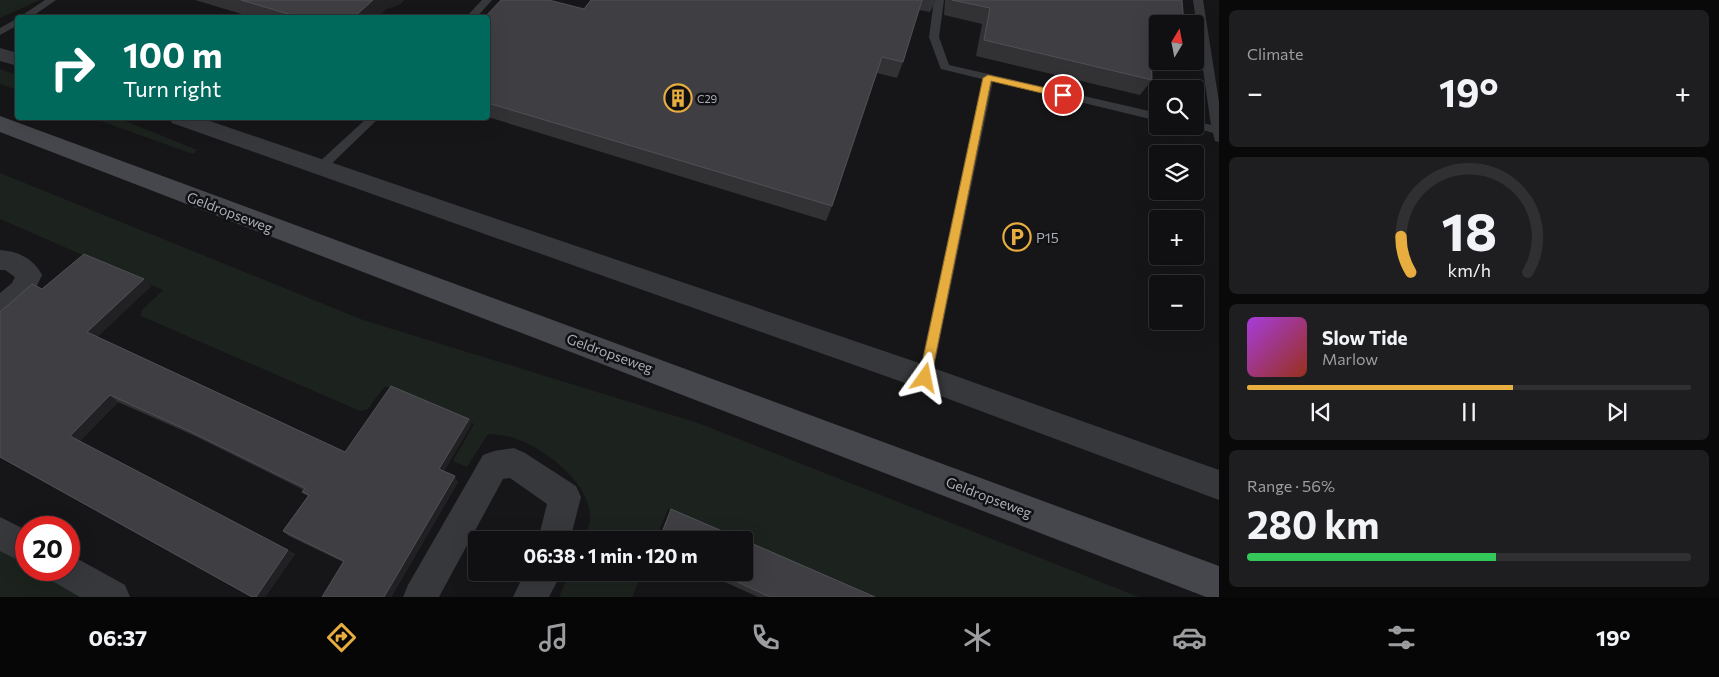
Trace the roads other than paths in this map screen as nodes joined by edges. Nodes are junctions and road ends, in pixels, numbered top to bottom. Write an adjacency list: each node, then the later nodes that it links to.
1 (51, 0): 5 (lane)
2 (487, 0): 6 (lane)
3 (939, 0): 11 (lane)
4 (1198, 0): 17 (lane)
5 (28, 15)
6 (473, 15)
7 (15, 23): 8 (lane)
8 (0, 32)
9 (0, 54): 10 (street)
10 (15, 59)
11 (988, 78): 12 (lane); 21 (lane)
12 (1149, 115)
13 (186, 120): 18 (street)
14 (371, 120): 18 (lane)
15 (0, 124): 28 (main road, Geldropseweg)
16 (1204, 129): 17 (lane)
17 (1218, 134)
18 (321, 167): 21 (street)
19 (0, 260): 20 (street)
20 (0, 309)
21 (925, 378): 22 (street)
22 (1219, 485)
23 (556, 531): 30 (street)
24 (0, 533): 25 (street)
25 (15, 542)
26 (80, 578): 29 (street)
27 (540, 581): 31 (street)
28 (1219, 584)
29 (114, 597)
30 (420, 597)
31 (530, 597)

